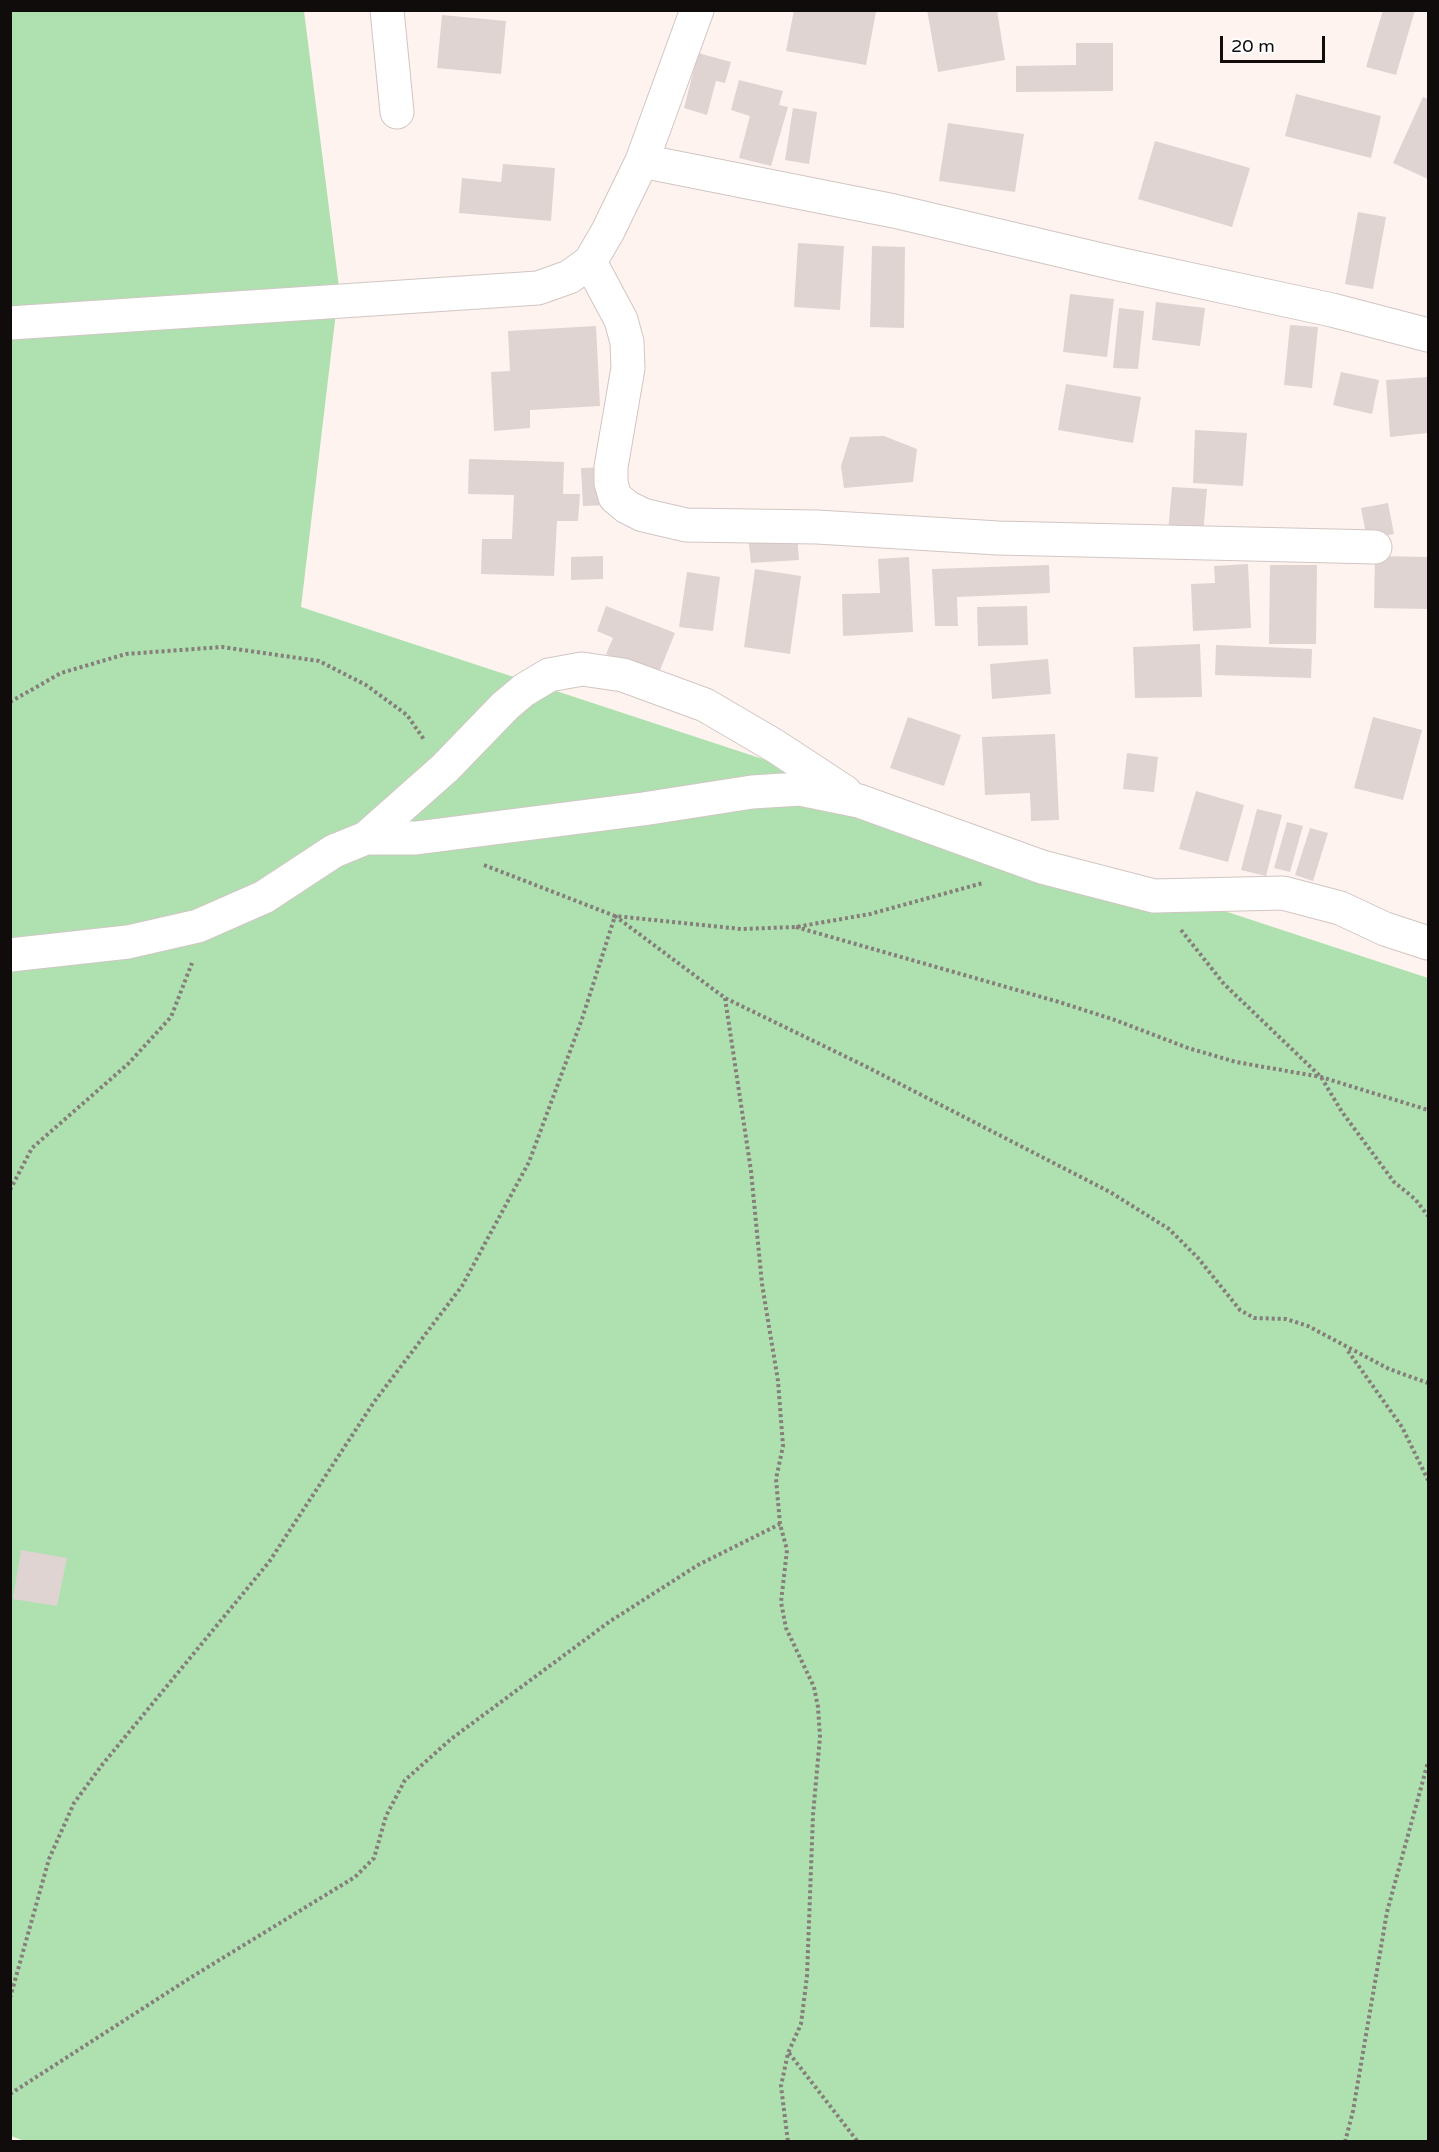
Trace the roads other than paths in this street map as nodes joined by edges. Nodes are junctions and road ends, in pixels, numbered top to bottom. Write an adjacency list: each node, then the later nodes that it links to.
1 (387, 10): 3 (street)
2 (697, 10): 4 (street)
3 (397, 112)
4 (642, 161): 5 (street); 7 (street)
5 (590, 262): 6 (street); 8 (street)
6 (10, 323)
7 (1428, 335)
8 (1375, 547)
9 (859, 801): 10 (street); 10 (street); 11 (street)
10 (366, 838): 12 (street)
11 (1428, 943)
12 (10, 955)

